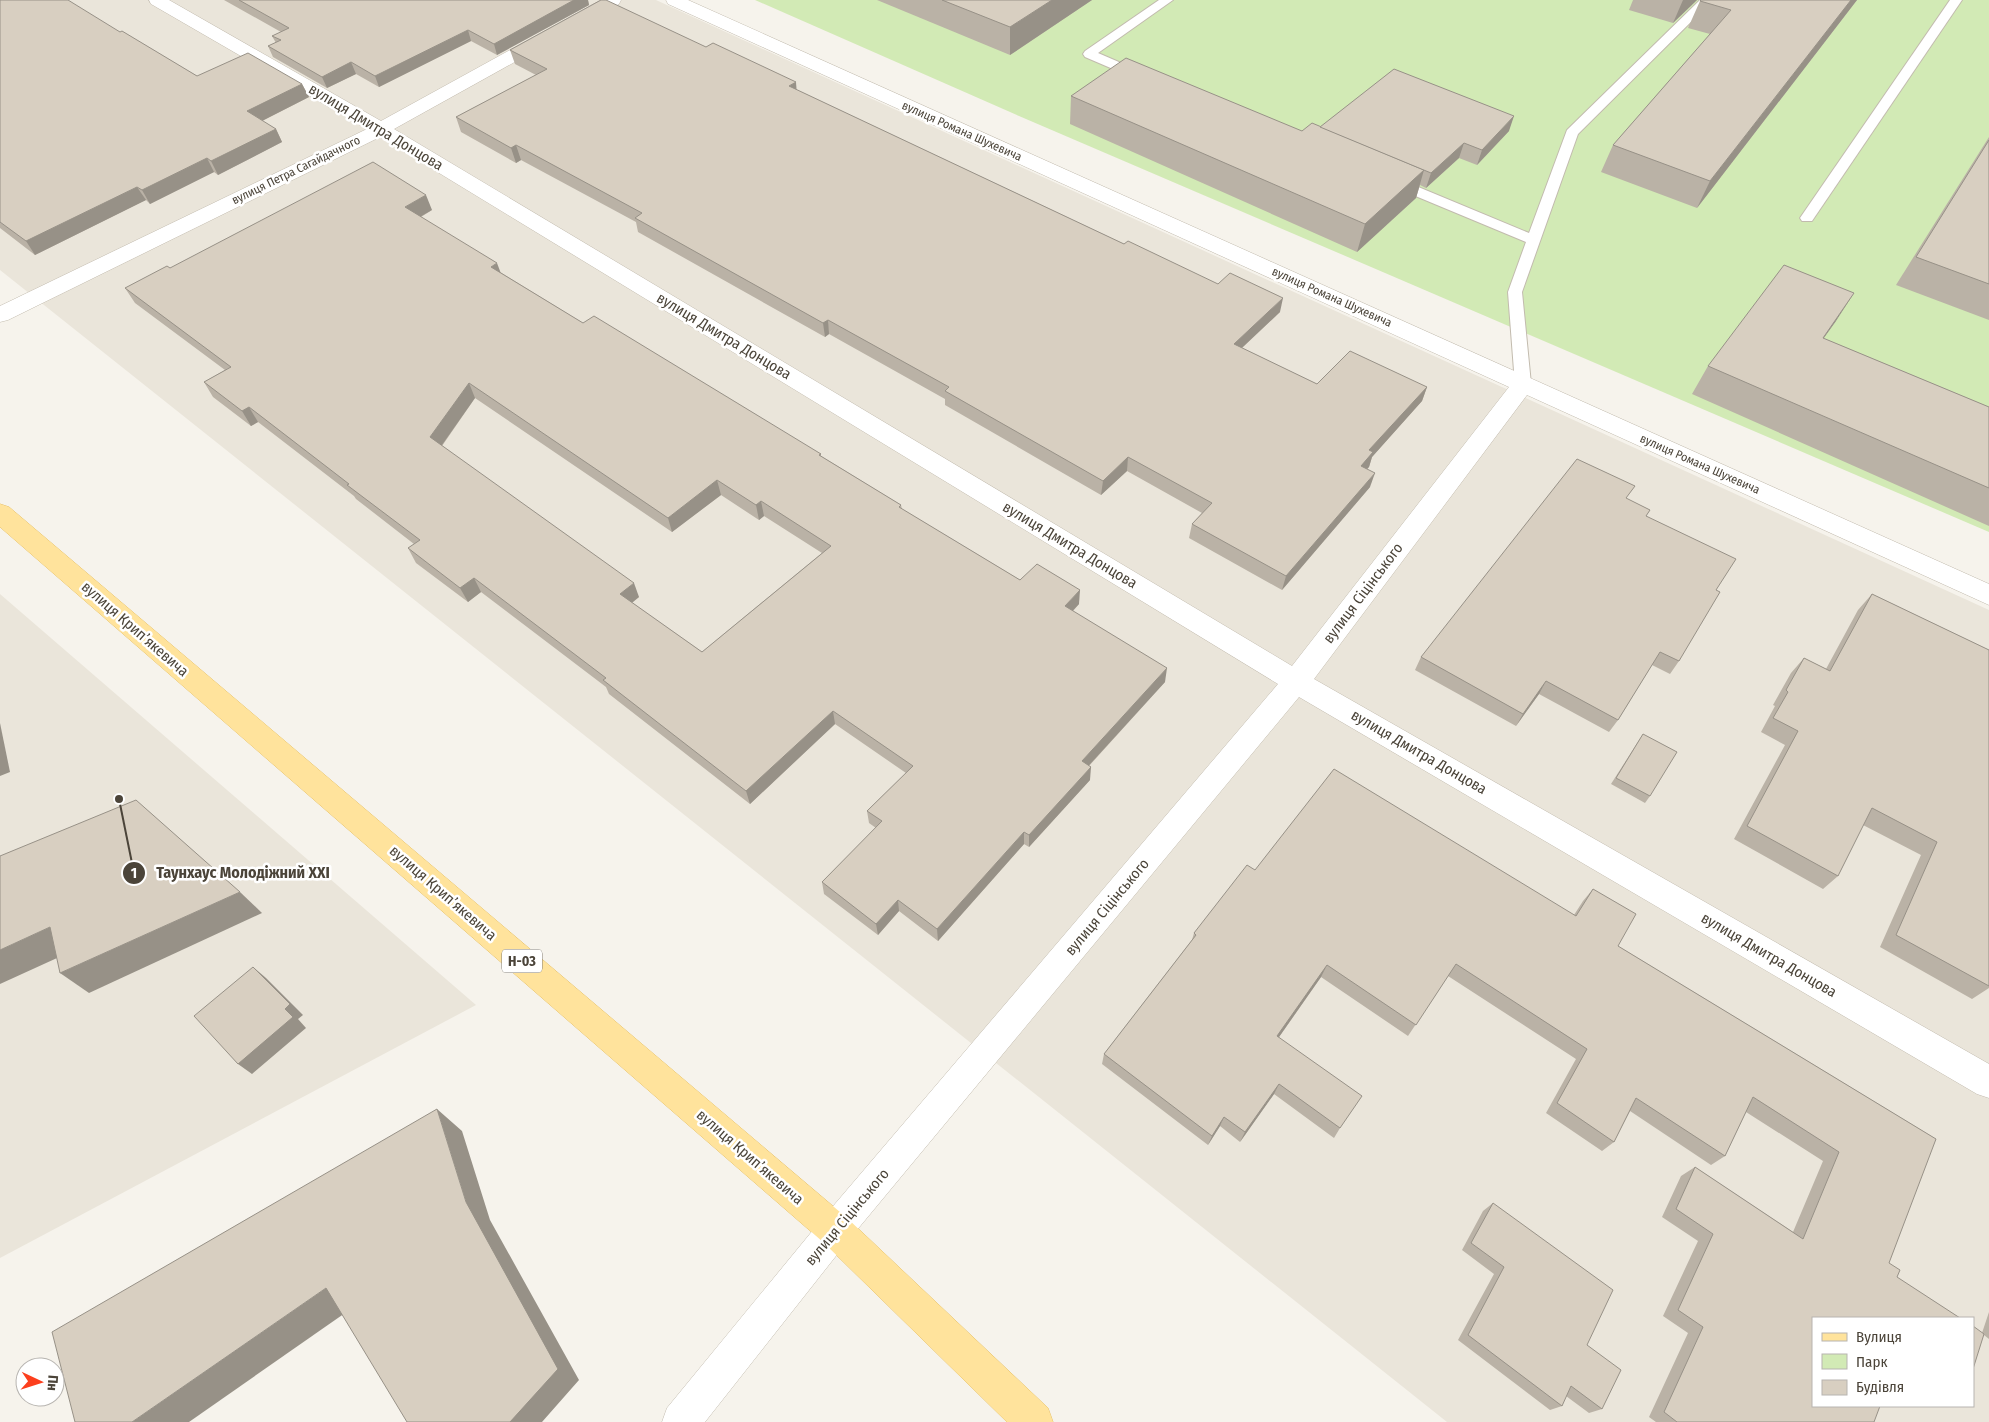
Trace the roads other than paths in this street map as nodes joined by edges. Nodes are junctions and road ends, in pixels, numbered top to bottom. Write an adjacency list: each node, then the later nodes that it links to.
1 (157, 0): 8 (street, вулиця Дмитра Донцова)
2 (613, 0): 8 (street, вулиця Петра Сагайдачного)
3 (674, 0): 13 (street, вулиця Романа Шухевича)
4 (1167, 0): 7 (lane)
5 (1707, 0): 11 (lane)
6 (1956, 0): 10 (lane)
7 (1152, 80)
8 (381, 129): 12 (street, вулиця Петра Сагайдачного); 16 (street, вулиця Дмитра Донцова)
9 (1379, 176): 11 (lane)
10 (1807, 218)
11 (1534, 240): 13 (lane)
12 (3, 310)
13 (1523, 384): 15 (street, вулиця Романа Шухевича); 16 (street, вулиця Сіцінського)
14 (0, 512): 18 (main road, вулиця Крипʼякевича / Н-03)
15 (1989, 595)
16 (1296, 682): 17 (street, вулиця Дмитра Донцова); 18 (street, вулиця Сіцінського)
17 (1989, 1082)
18 (835, 1230): 19 (street, вулиця Сіцінського); 20 (main road, вулиця Крипʼякевича / Н-03)
19 (681, 1422)
20 (1034, 1422)

